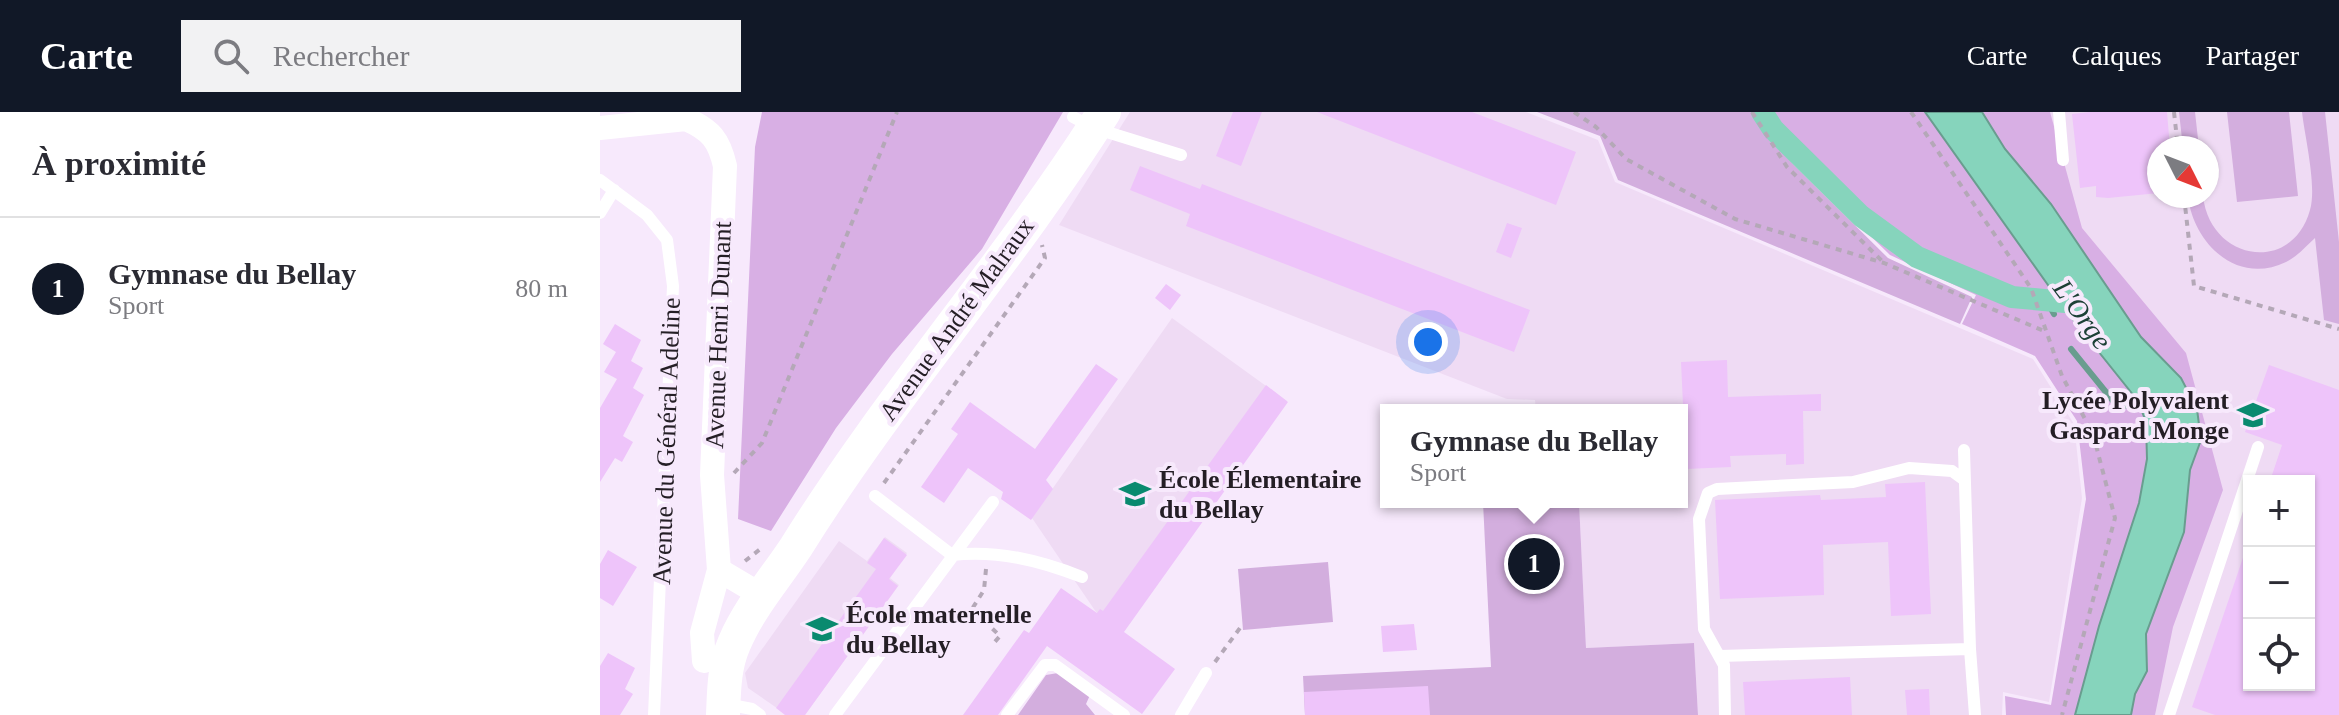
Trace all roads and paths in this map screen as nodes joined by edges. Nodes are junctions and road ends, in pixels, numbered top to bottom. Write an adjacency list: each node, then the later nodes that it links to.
1 (897, 112): 24 (path)
2 (1574, 112): 18 (path)
3 (1752, 112): 18 (path)
4 (1911, 112): 19 (path)
5 (2059, 112): 12 (lane)
6 (2174, 112): 10 (path)
7 (688, 116): 9 (street); 24 (street, Avenue Henri Dunant)
8 (1090, 119): 11 (lane); 30 (main road, Avenue André Malraux)
9 (600, 128)
10 (2177, 136)
11 (1181, 155)
12 (2063, 160)
13 (600, 180): 14 (lane, Avenue du Général Adeline)
14 (614, 190): 16 (lane); 37 (lane, Avenue du Général Adeline)
15 (2185, 208): 20 (path)
16 (600, 213)
17 (1045, 258): 25 (path)
18 (1884, 263): 19 (path)
19 (2043, 328): 45 (path)
20 (2339, 329)
21 (2258, 447): 46 (lane)
22 (1964, 450): 23 (lane)
23 (1963, 479): 33 (lane); 34 (lane)
24 (713, 495): 30 (street, Avenue Henri Dunant)
25 (875, 496): 28 (lane)
26 (993, 502): 28 (lane)
27 (987, 551): 28 (lane); 29 (lane); 32 (path)
28 (952, 555): 39 (lane)
29 (1082, 577)
30 (742, 584): 36 (main road); 36 (main road)
31 (1240, 628): 35 (path)
32 (993, 644)
33 (1970, 649): 34 (lane); 44 (lane)
34 (1720, 656): 43 (lane)
35 (1206, 673): 42 (lane)
36 (716, 711): 38 (lane)
37 (654, 715)
38 (760, 715)
39 (835, 715)
40 (1007, 715): 41 (lane)
41 (1124, 715)
42 (1181, 715)
43 (1725, 715)
44 (1975, 715)
45 (2062, 715)
46 (2169, 715)

